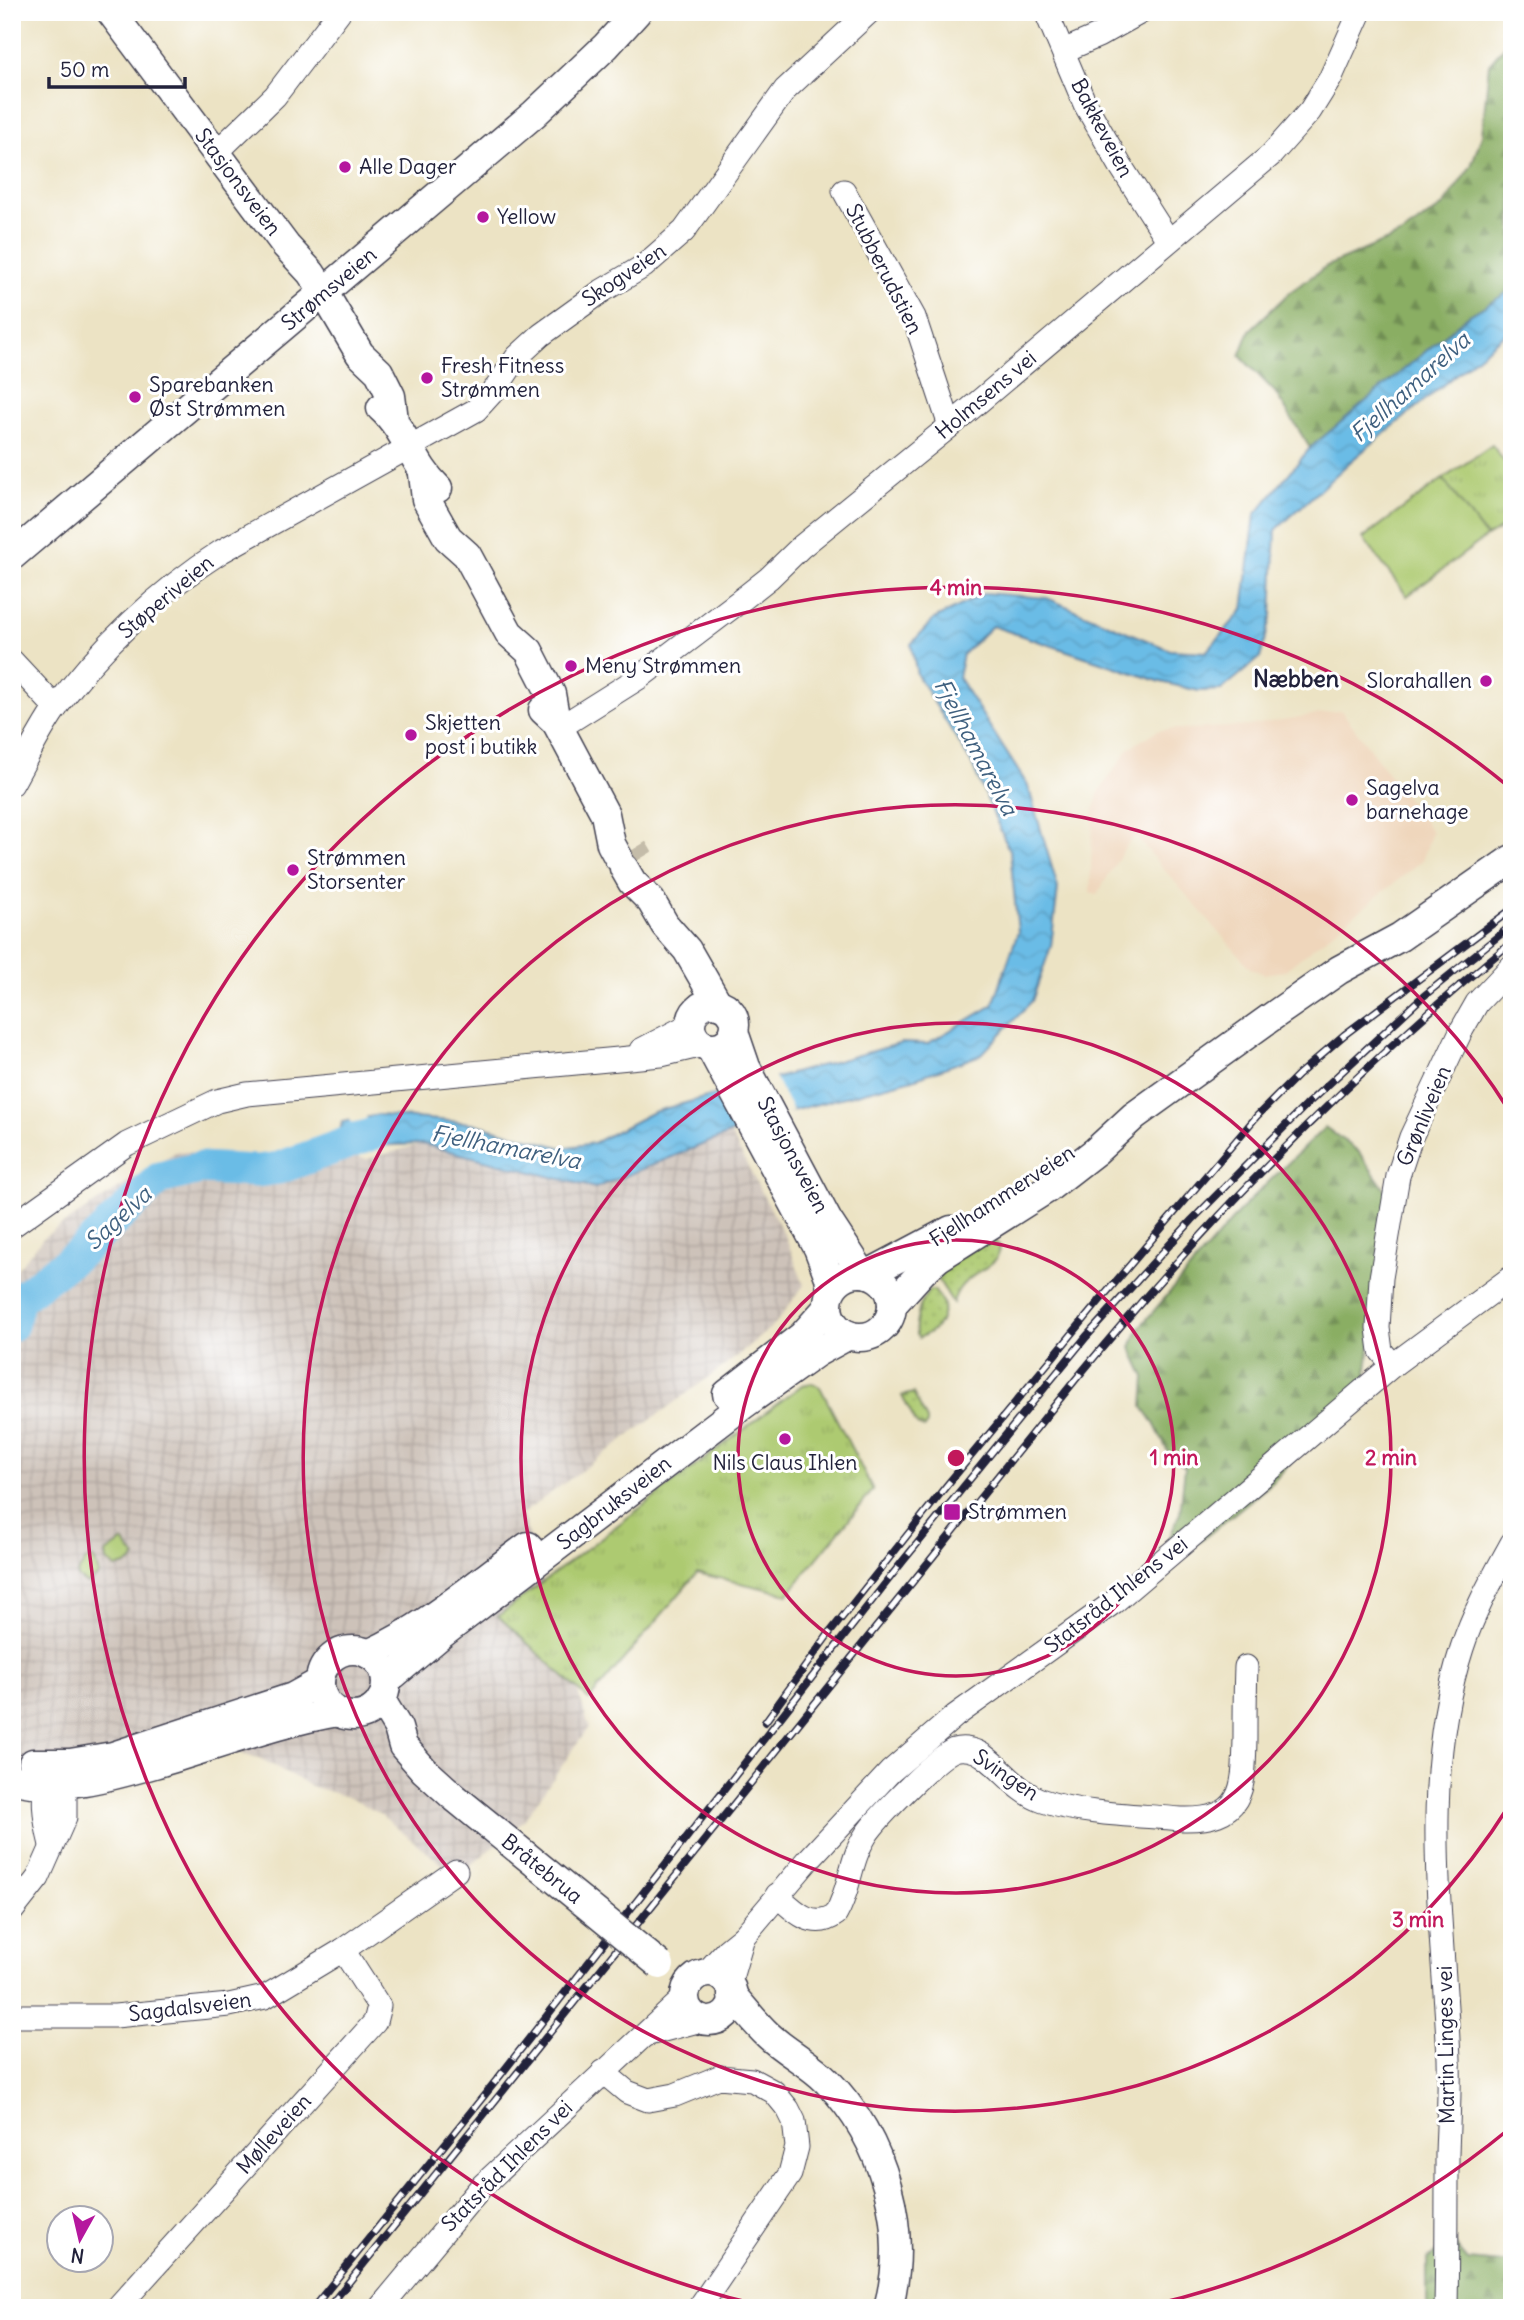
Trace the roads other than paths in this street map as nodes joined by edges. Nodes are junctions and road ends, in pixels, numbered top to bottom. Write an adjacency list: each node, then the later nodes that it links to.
1 (111, 12): 9 (main road, Stasjonsveien)
2 (339, 12): 9 (street)
3 (638, 12): 12 (main road, Strømsveien)
4 (869, 12): 14 (street, Skogveien)
5 (1046, 12): 8 (street, Bakkeveien)
6 (1141, 12): 8 (street)
7 (1360, 12): 11 (street, Holmsens vei)
8 (1063, 51): 11 (street, Bakkeveien)
9 (216, 153): 12 (main road, Stasjonsveien)
10 (844, 191): 13 (street, Stubberudstien)
11 (1168, 240): 13 (street, Holmsens vei)
12 (324, 293): 14 (main road, Stasjonsveien); 15 (main road, Strømsveien)
13 (950, 426): 18 (street, Holmsens vei)
14 (409, 448): 17 (street, Støperiveien); 18 (main road, Stasjonsveien)
15 (12, 556)
16 (12, 660): 17 (street)
17 (56, 708): 19 (street, Støperiveien)
18 (557, 725): 24 (main road, Stasjonsveien)
19 (12, 783)
20 (1512, 840): 23 (main road, Fjellhammerveien)
21 (1512, 859): 23 (main road, Fjellhammerveien)
22 (1512, 966): 34 (street, Grønliveien)
23 (1339, 970): 26 (main road, Fjellhammerveien)
24 (703, 1027): 25 (main road, Stasjonsveien); 25 (main road, Stasjonsveien); 28 (street)
25 (737, 1072): 27 (main road, Stasjonsveien)
26 (1134, 1116): 29 (main road, Fjellhammerveien); 32 (main road, Fjellhammerveien)
27 (766, 1125): 29 (main road, Stasjonsveien); 31 (main road, Stasjonsveien)
28 (12, 1226)
29 (865, 1273): 31 (main road); 32 (main road)
30 (1512, 1277): 34 (street, Statsråd Ihlens vei)
31 (829, 1298): 33 (main road); 36 (main road, Sagbruksveien)
32 (889, 1315): 33 (main road)
33 (855, 1336): 39 (main road, Sagbruksveien)
34 (1392, 1365): 46 (street, Statsråd Ihlens vei)
35 (1512, 1543): 56 (street, Martin Linges vei)
36 (368, 1654): 38 (main road); 39 (main road)
37 (1246, 1667): 46 (street, Svingen)
38 (320, 1682): 40 (main road); 43 (main road)
39 (383, 1690): 40 (main road); 41 (main road, Bråtebrua)
40 (348, 1714): 41 (main road, Bråtebrua); 43 (main road)
41 (403, 1746): 49 (main road, Bråtebrua, bridge)
42 (12, 1762): 43 (main road)
43 (54, 1776): 44 (main road); 47 (street)
44 (12, 1779)
45 (456, 1871): 48 (street, Sagdalsveien)
46 (777, 1895): 49 (street, Statsråd Ihlens vei)
47 (12, 1911)
48 (343, 1950): 50 (street, Sagdalsveien); 52 (street, Mølleveien)
49 (708, 1997): 51 (street, Statsråd Ihlens vei); 55 (main road, Bråtebrua)
50 (12, 2016)
51 (603, 2072): 53 (street, Statsråd Ihlens vei); 54 (street)
52 (117, 2308)
53 (380, 2308)
54 (699, 2308)
55 (888, 2308)
56 (1446, 2308)

